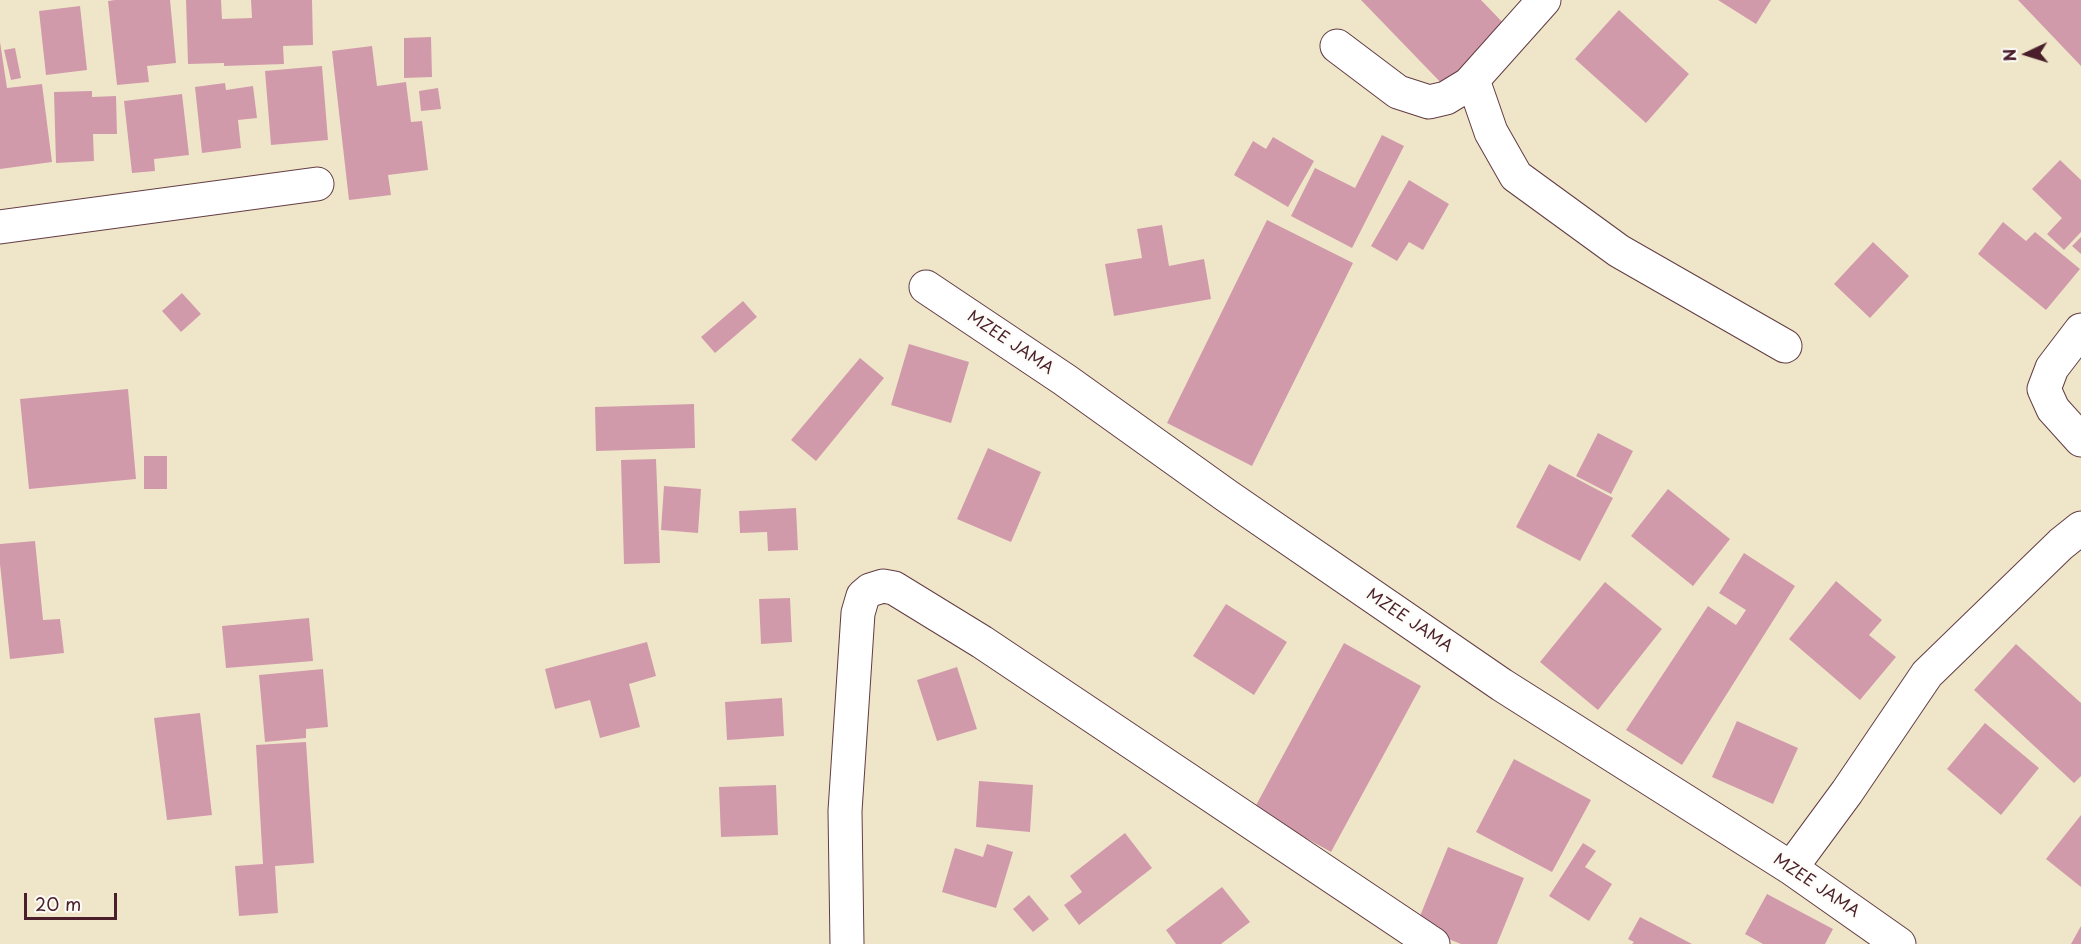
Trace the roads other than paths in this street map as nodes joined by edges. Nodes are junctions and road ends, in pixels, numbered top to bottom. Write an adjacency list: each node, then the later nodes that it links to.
1 (1544, 0): 3 (street)
2 (1337, 46): 3 (street)
3 (1473, 80): 8 (street)
4 (317, 184): 5 (street)
5 (0, 227)
6 (926, 287): 11 (street, MZEE JAMA)
7 (2081, 330): 9 (street)
8 (1785, 346)
9 (2081, 440)
10 (2081, 528): 11 (street)
11 (1791, 868): 14 (street, MZEE JAMA)
12 (847, 944): 13 (street)
13 (1433, 944)
14 (1899, 944)

